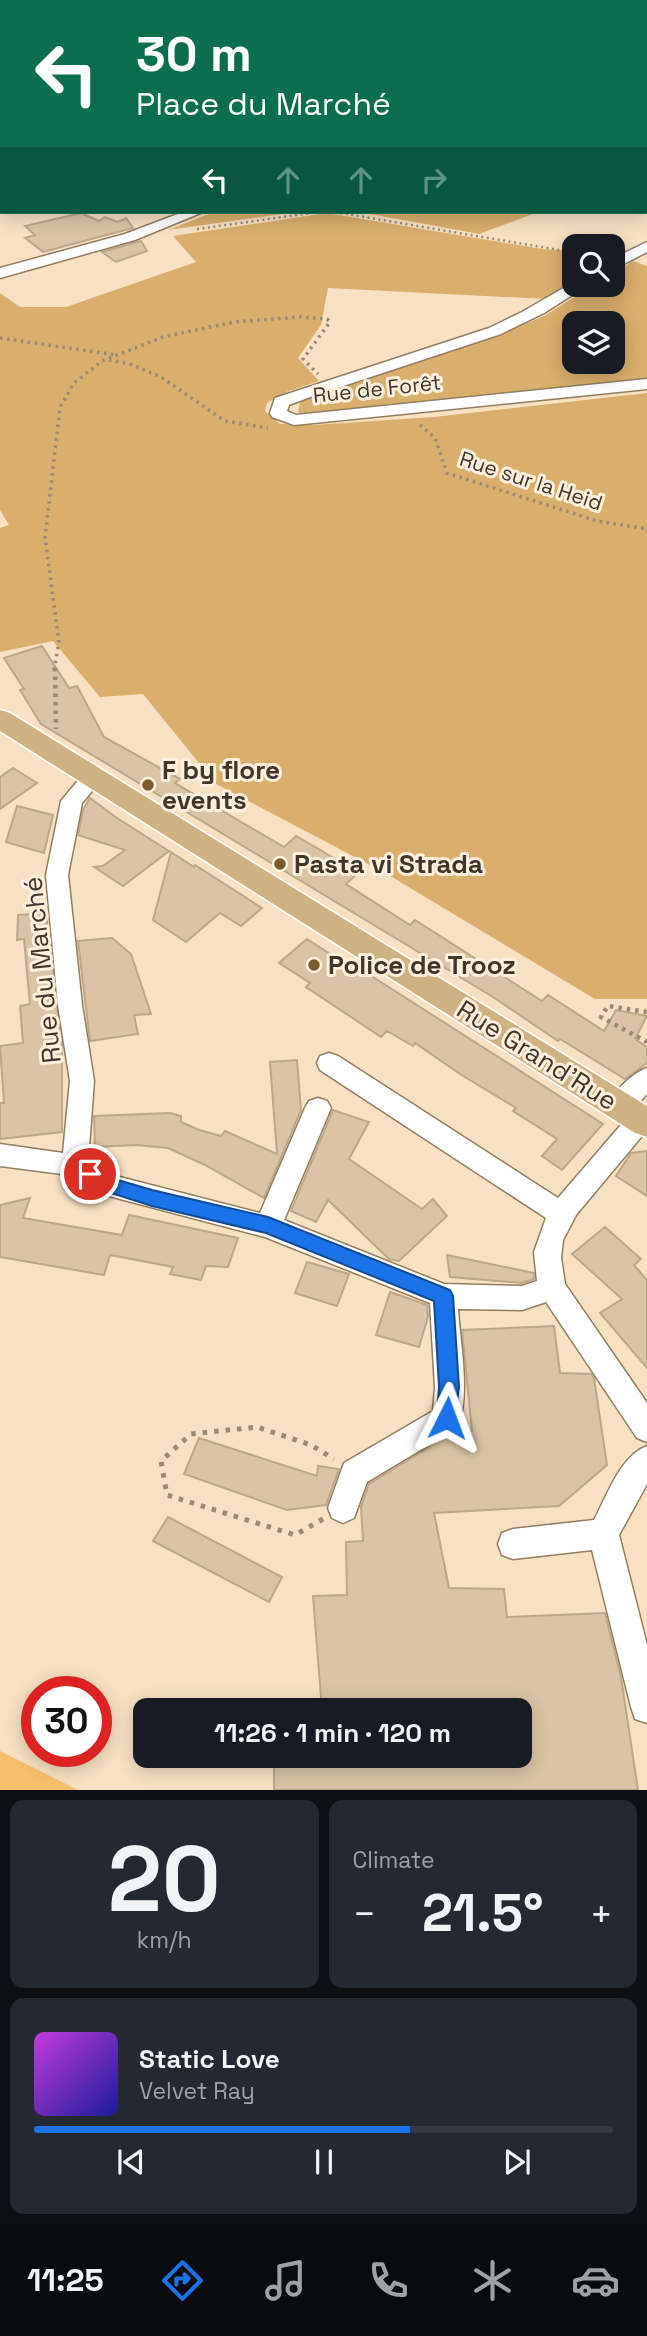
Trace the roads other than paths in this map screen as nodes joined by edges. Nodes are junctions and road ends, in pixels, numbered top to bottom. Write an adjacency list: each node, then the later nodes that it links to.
1 (191, 214): 4 (street)
2 (647, 246): 3 (street)
3 (625, 259)
4 (0, 273)
5 (562, 296): 6 (street, Rue de Forêt)
6 (647, 384)
7 (0, 719): 8 (main road, Rue Grand'Rue)
8 (93, 777): 12 (main road, Rue Grand'Rue); 14 (street, Rue du Marché)
9 (329, 1063): 15 (street)
10 (647, 1078): 12 (street)
11 (318, 1108): 16 (street)
12 (636, 1116): 15 (street)
13 (0, 1155): 14 (street)
14 (75, 1165): 16 (street)
15 (563, 1215): 17 (street)
16 (268, 1226): 18 (street)
17 (552, 1288): 18 (street); 19 (street)
18 (443, 1296): 21 (street)
19 (647, 1428)
20 (647, 1461): 22 (street)
21 (343, 1508)
22 (603, 1534): 23 (street); 24 (street)
23 (513, 1544)
24 (647, 1707)

